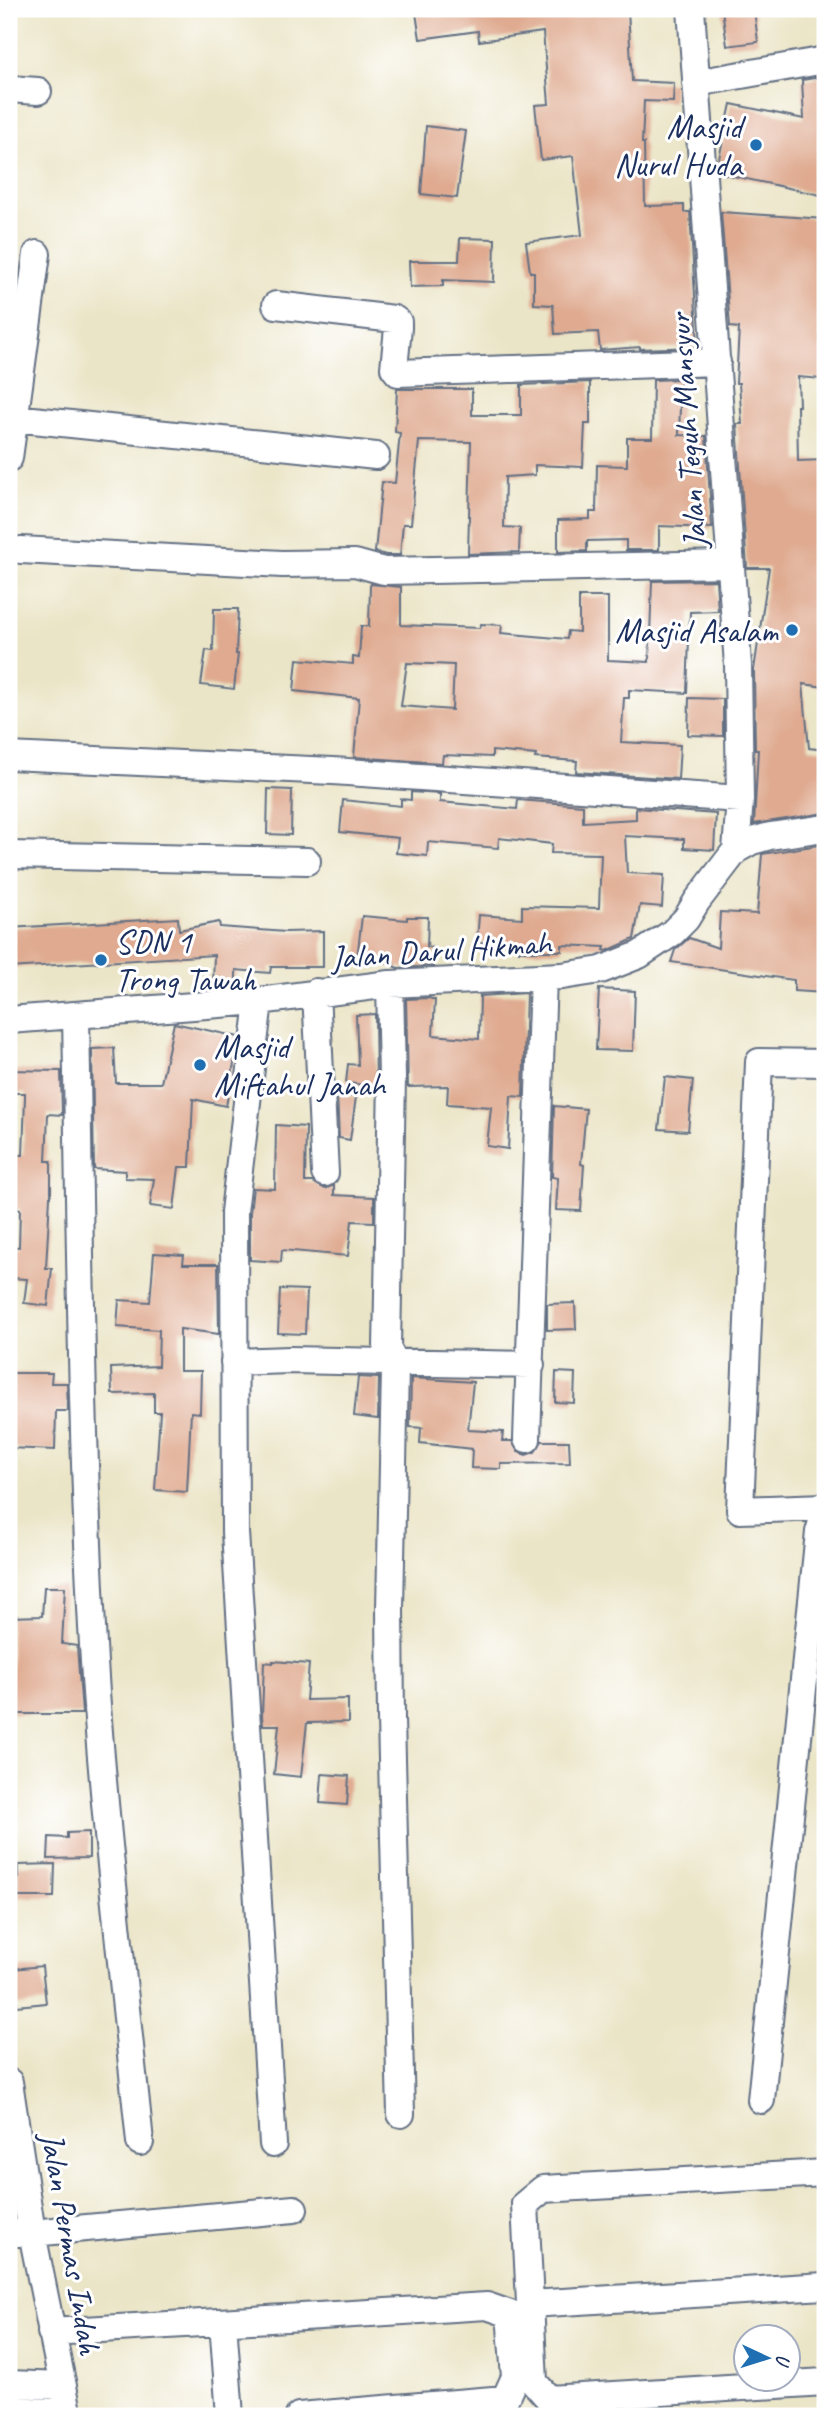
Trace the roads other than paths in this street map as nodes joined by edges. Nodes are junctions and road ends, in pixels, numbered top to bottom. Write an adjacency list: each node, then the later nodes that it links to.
1 (691, 9): 3 (street, Jalan Teguh Mansyur)
2 (825, 60): 3 (street)
3 (696, 83): 8 (street, Jalan Teguh Mansyur)
4 (9, 89): 5 (street)
5 (38, 92)
6 (37, 254): 9 (street)
7 (276, 305): 8 (street)
8 (716, 362): 13 (street, Jalan Teguh Mansyur)
9 (14, 418): 10 (street); 11 (street)
10 (376, 456)
11 (9, 458)
12 (21, 550): 13 (street)
13 (729, 564): 15 (street, Jalan Teguh Mansyur)
14 (9, 756): 15 (street)
15 (740, 799): 17 (street, Jalan Teguh Mansyur)
16 (825, 828): 17 (street, Jalan Darul Hikmah)
17 (736, 850): 20 (street, Jalan Darul Hikmah)
18 (9, 855): 19 (street)
19 (307, 861)
20 (543, 977): 21 (street, Jalan Darul Hikmah); 30 (street)
21 (390, 984): 22 (street, Jalan Darul Hikmah); 28 (street)
22 (316, 992): 23 (street, Jalan Darul Hikmah); 27 (street)
23 (259, 1001): 24 (street, Jalan Darul Hikmah); 29 (street)
24 (76, 1016): 25 (street, Jalan Darul Hikmah); 36 (street)
25 (9, 1020)
26 (825, 1063): 32 (street)
27 (324, 1173)
28 (394, 1361): 29 (street); 30 (street); 35 (street)
29 (234, 1363): 37 (street)
30 (531, 1364): 31 (street)
31 (527, 1439)
32 (825, 1510): 34 (street)
33 (9, 2082): 40 (street, Jalan Permas Indah)
34 (761, 2100)
35 (401, 2114)
36 (140, 2142)
37 (273, 2144)
38 (825, 2173): 42 (street)
39 (294, 2209): 40 (street)
40 (20, 2233): 44 (street, Jalan Permas Indah)
41 (825, 2287): 42 (street)
42 (530, 2304): 45 (street)
43 (223, 2322): 44 (street); 50 (street); 51 (street)
44 (51, 2332): 47 (street, Jalan Permas Indah)
45 (825, 2382)
46 (9, 2384): 47 (street)
47 (63, 2386): 49 (street, Jalan Permas Indah)
48 (9, 2410): 49 (street)
49 (69, 2415)
50 (230, 2416)
51 (299, 2416)

